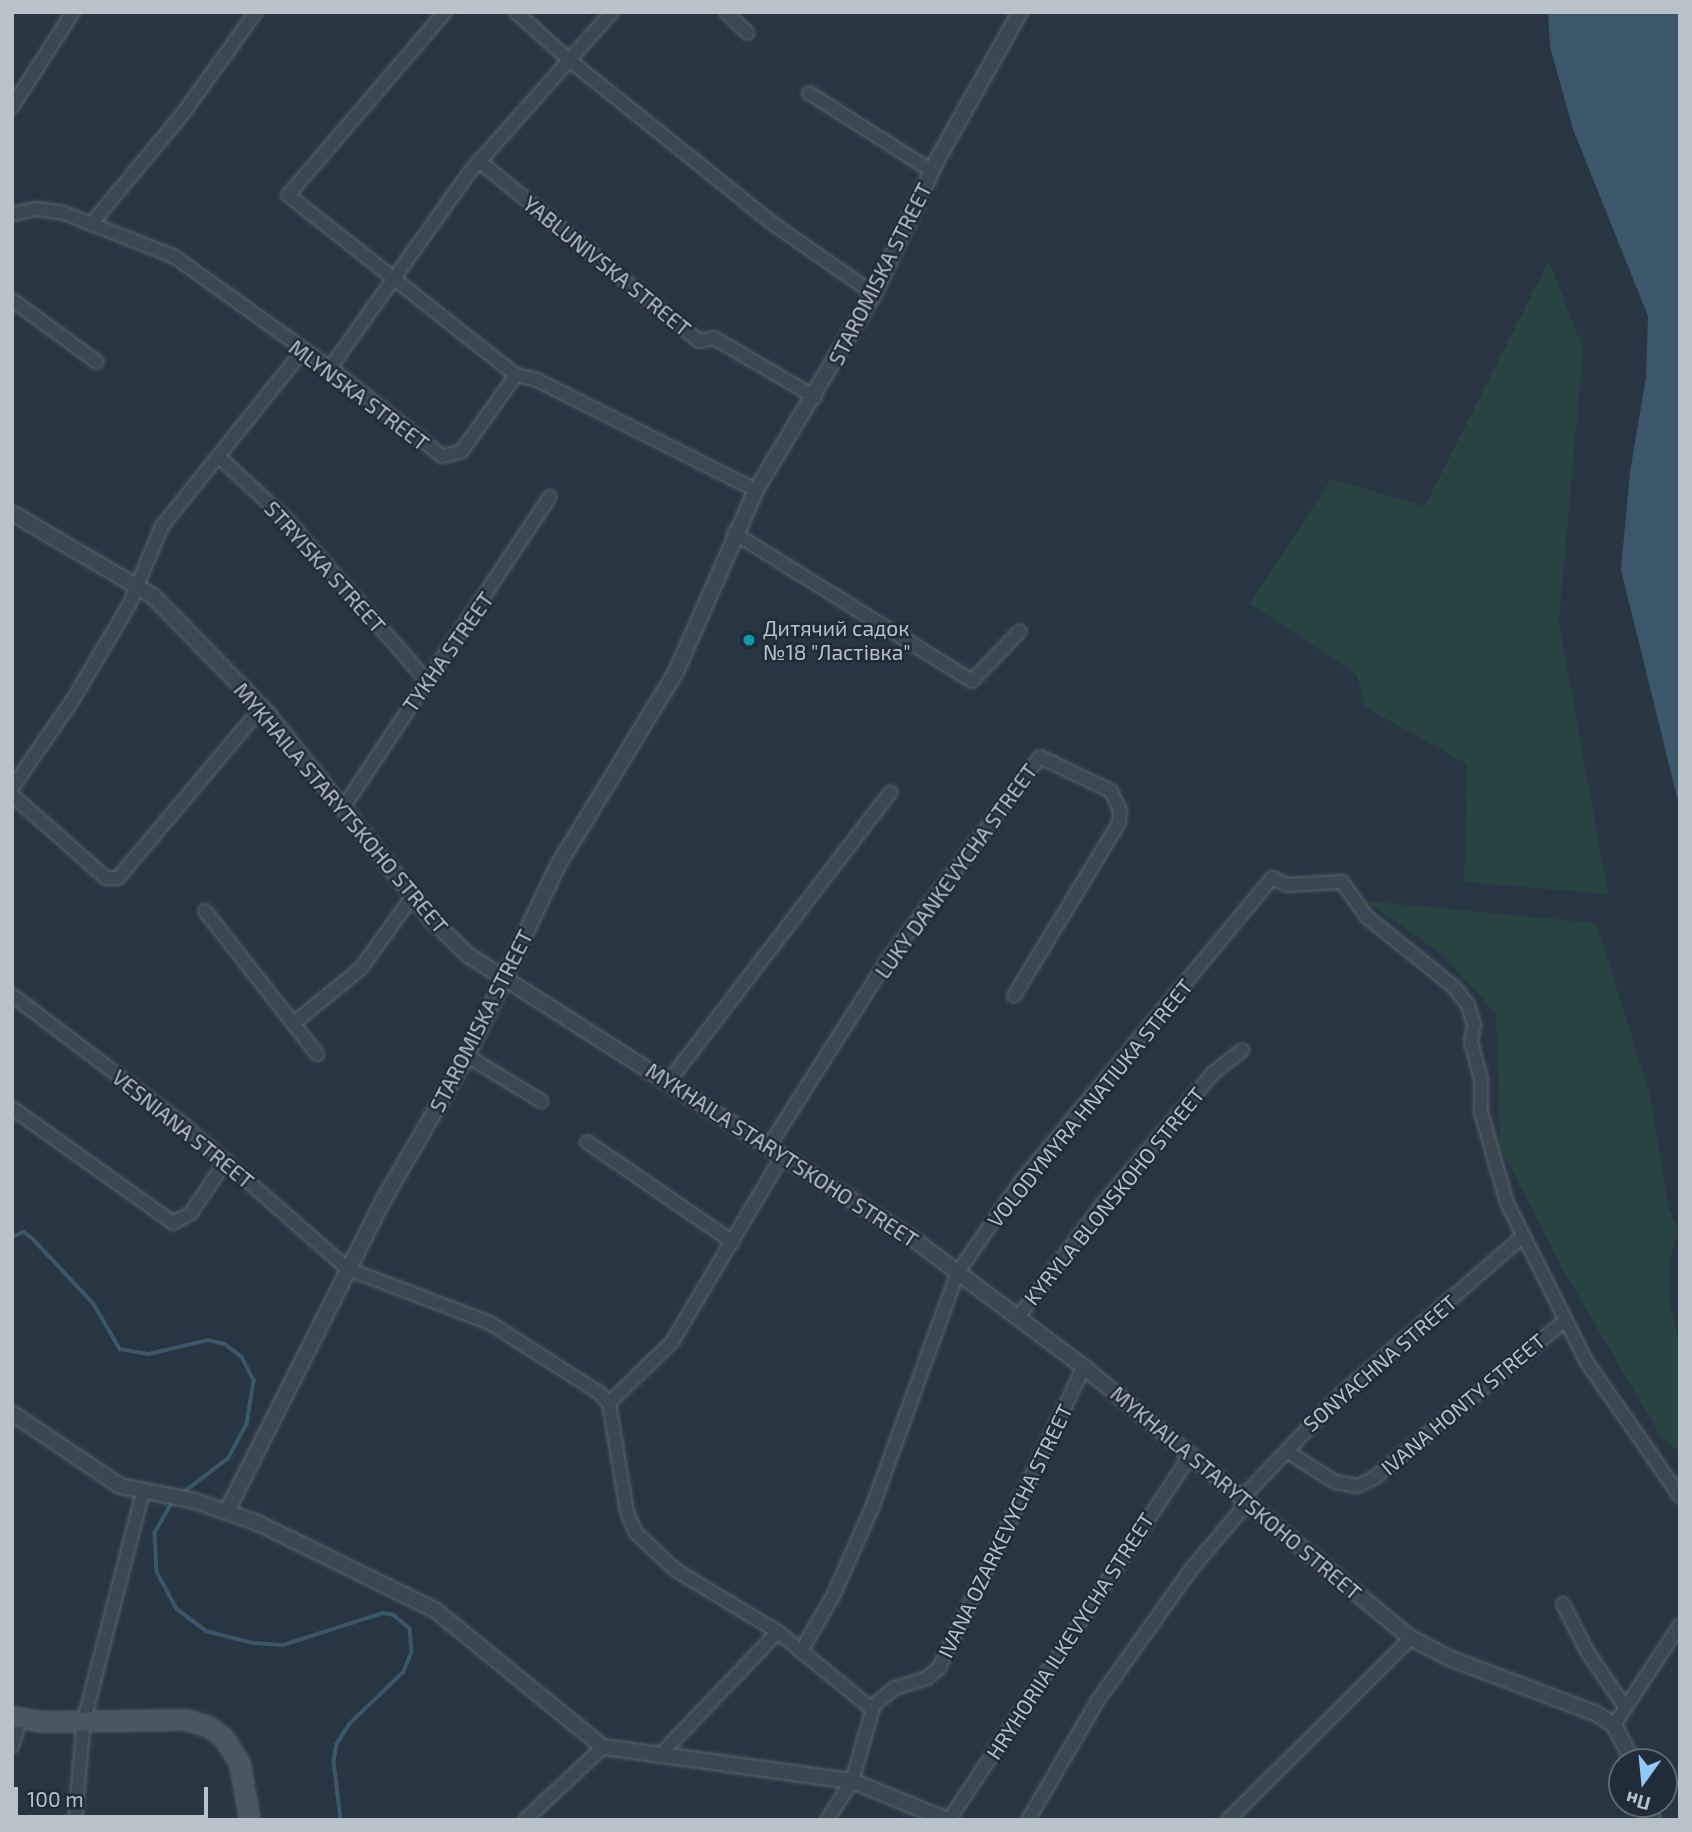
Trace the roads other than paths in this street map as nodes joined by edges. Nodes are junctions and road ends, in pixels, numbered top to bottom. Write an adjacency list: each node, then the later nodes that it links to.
1 (73, 12): 11 (street)
2 (256, 12): 15 (street)
3 (445, 12): 16 (street)
4 (516, 12): 9 (street)
5 (612, 12): 9 (street)
6 (726, 12): 8 (street)
7 (1020, 12): 13 (street, STAROMISKA STREET)
8 (748, 33)
9 (568, 59): 12 (street); 17 (street)
10 (809, 93): 13 (street)
11 (12, 107)
12 (479, 161): 16 (street); 23 (street, YABLUNIVSKA STREET)
13 (932, 171): 17 (street, STAROMISKA STREET)
14 (12, 214): 15 (street, MLYNSKA STREET)
15 (92, 223): 19 (street, MLYNSKA STREET)
16 (395, 275): 21 (street); 22 (street)
17 (874, 294): 23 (street, STAROMISKA STREET)
18 (12, 300): 20 (street)
19 (302, 352): 21 (street, MLYNSKA STREET); 24 (street)
20 (97, 362)
21 (330, 368): 22 (street, MLYNSKA STREET)
22 (516, 375): 25 (street)
23 (815, 397): 25 (street, STAROMISKA STREET)
24 (219, 457): 29 (street); 31 (street, STRYISKA STREET)
25 (756, 490): 28 (street, STAROMISKA STREET)
26 (550, 496): 31 (street, TYKHA STREET)
27 (12, 513): 29 (street, MYKHAILA STARYTSKOHO STREET)
28 (734, 533): 30 (street); 39 (street, STAROMISKA STREET)
29 (139, 584): 32 (street, MYKHAILA STARYTSKOHO STREET); 33 (street)
30 (1020, 631)
31 (427, 681): 36 (street, TYKHA STREET)
32 (262, 707): 35 (street); 36 (street, MYKHAILA STARYTSKOHO STREET)
33 (12, 788)
34 (891, 792): 46 (street)
35 (12, 794)
36 (345, 805): 37 (street, MYKHAILA STARYTSKOHO STREET)
37 (413, 896): 39 (street, MYKHAILA STARYTSKOHO STREET); 42 (street)
38 (205, 911): 42 (street)
39 (506, 977): 45 (street, STAROMISKA STREET); 46 (street, MYKHAILA STARYTSKOHO STREET)
40 (12, 995): 52 (street, VESNIANA STREET)
41 (1014, 996): 50 (street, LUKY DANKEVYCHA STREET)
42 (294, 1023): 44 (street)
43 (1242, 1050): 57 (street, KYRYLA BLONSKOHO STREET)
44 (317, 1054)
45 (467, 1056): 47 (street); 55 (street, STAROMISKA STREET)
46 (669, 1082): 50 (street, MYKHAILA STARYTSKOHO STREET)
47 (541, 1101)
48 (12, 1108): 52 (street)
49 (587, 1142): 54 (street)
50 (769, 1146): 51 (street, MYKHAILA STARYTSKOHO STREET)
51 (783, 1154): 54 (street); 56 (street, MYKHAILA STARYTSKOHO STREET)
52 (226, 1161): 55 (street, VESNIANA STREET)
53 (1523, 1236): 56 (street, VOLODYMYRA HNATIUKA STREET); 58 (street); 62 (street, SONYACHNA STREET)
54 (733, 1242): 60 (street)
55 (348, 1269): 60 (street); 67 (street, STAROMISKA STREET)
56 (958, 1272): 57 (street, MYKHAILA STARYTSKOHO STREET); 72 (street, VOLODYMYRA HNATIUKA STREET)
57 (1019, 1316): 59 (street, MYKHAILA STARYTSKOHO STREET)
58 (1563, 1322): 62 (street, IVANA HONTY STREET); 65 (street)
59 (1084, 1367): 63 (street, MYKHAILA STARYTSKOHO STREET); 74 (street, IVANA OZARKEVYCHA STREET)
60 (609, 1403): 70 (street)
61 (12, 1413): 64 (street)
62 (1288, 1452): 66 (street, SONYACHNA STREET)
63 (1191, 1454): 66 (street, MYKHAILA STARYTSKOHO STREET); 87 (street, HRYHORIIA ILKEVYCHA STREET)
64 (143, 1492): 67 (street); 76 (street)
65 (1680, 1496)
66 (1246, 1499): 71 (street, MYKHAILA STARYTSKOHO STREET); 88 (street, SONYACHNA STREET)
67 (227, 1511): 79 (street)
68 (1563, 1604): 73 (street)
69 (1680, 1625): 73 (street)
70 (778, 1632): 72 (street); 81 (street)
71 (1411, 1638): 77 (street, MYKHAILA STARYTSKOHO STREET); 89 (street)
72 (801, 1651): 74 (street)
73 (1625, 1707): 77 (street)
74 (872, 1709): 82 (street)
75 (16, 1718): 76 (main road); 78 (street)
76 (84, 1720): 83 (street); 84 (main road)
77 (1614, 1725): 80 (street)
78 (12, 1746)
79 (603, 1746): 81 (street); 85 (street)
80 (1626, 1748)
81 (659, 1756): 82 (street)
82 (852, 1782): 86 (street); 87 (street)
83 (75, 1820)
84 (250, 1820)
85 (525, 1820)
86 (827, 1820)
87 (948, 1820)
88 (1028, 1820)
89 (1228, 1820)

